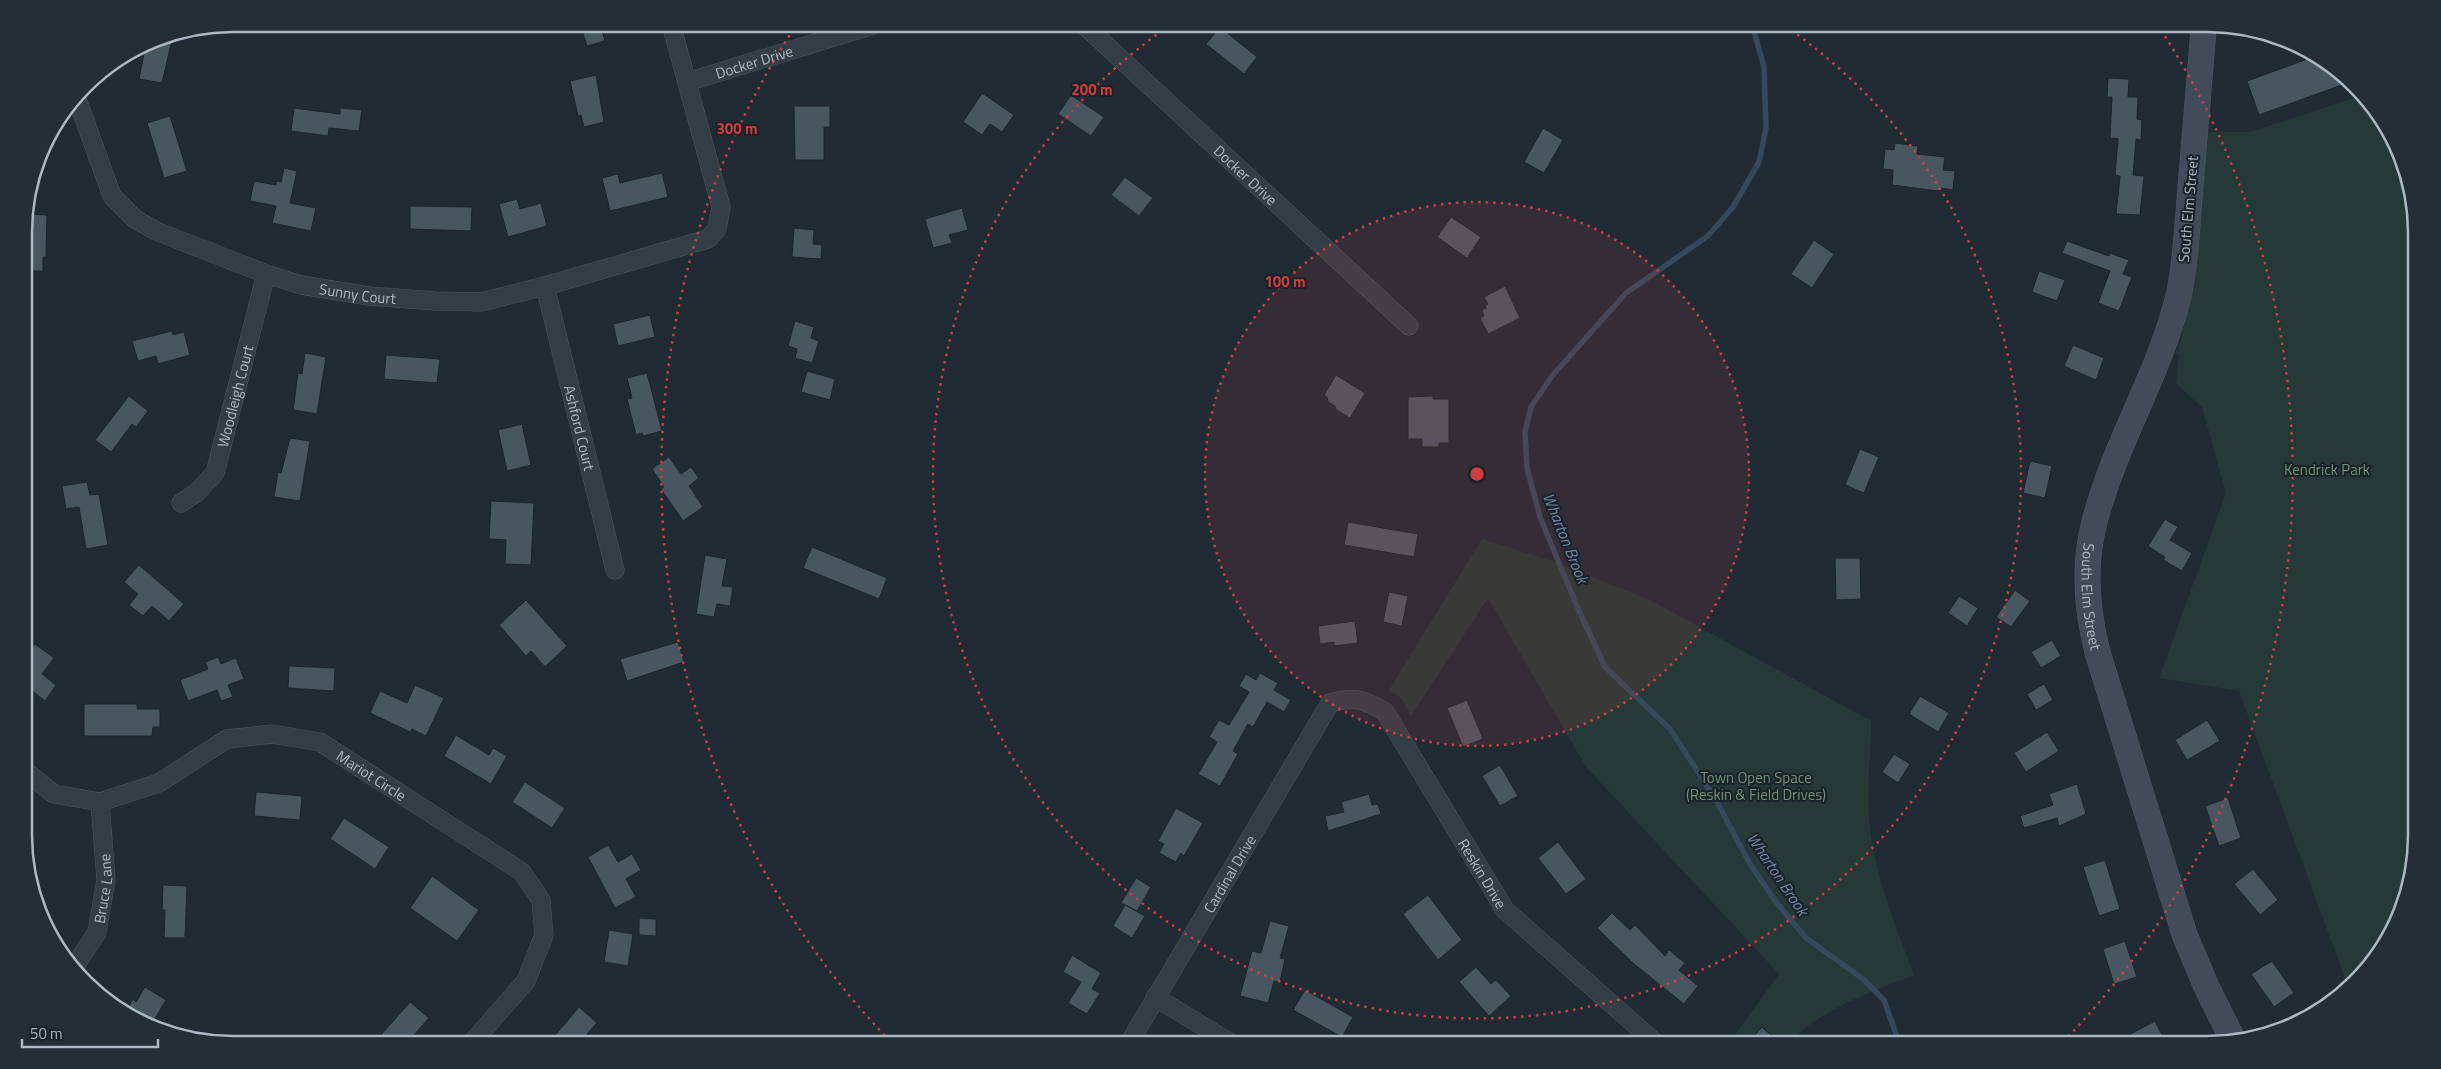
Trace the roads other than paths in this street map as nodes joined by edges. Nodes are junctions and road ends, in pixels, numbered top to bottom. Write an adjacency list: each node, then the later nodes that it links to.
1 (673, 32): 5 (street)
2 (852, 32): 5 (street, Docker Drive)
3 (1092, 32): 9 (street, Docker Drive)
4 (2203, 32): 17 (main road, South Elm Street)
5 (688, 82): 8 (street, Sunny Court)
6 (79, 105): 7 (street, Sunny Court)
7 (266, 274): 8 (street, Sunny Court); 10 (street, Woodleigh Court)
8 (545, 286): 11 (street, Ashford Court)
9 (1409, 326)
10 (181, 503)
11 (615, 570)
12 (1330, 703): 16 (street, Cardinal Drive); 21 (street, Reskin Drive)
13 (32, 777): 14 (street, Mariot Circle)
14 (100, 802): 15 (street, Bruce Lane); 18 (street, Mariot Circle)
15 (77, 962)
16 (1155, 997): 19 (street, Cardinal Drive); 20 (street)
17 (2231, 1035)
18 (478, 1036)
19 (1133, 1036)
20 (1219, 1036)
21 (1648, 1036)

